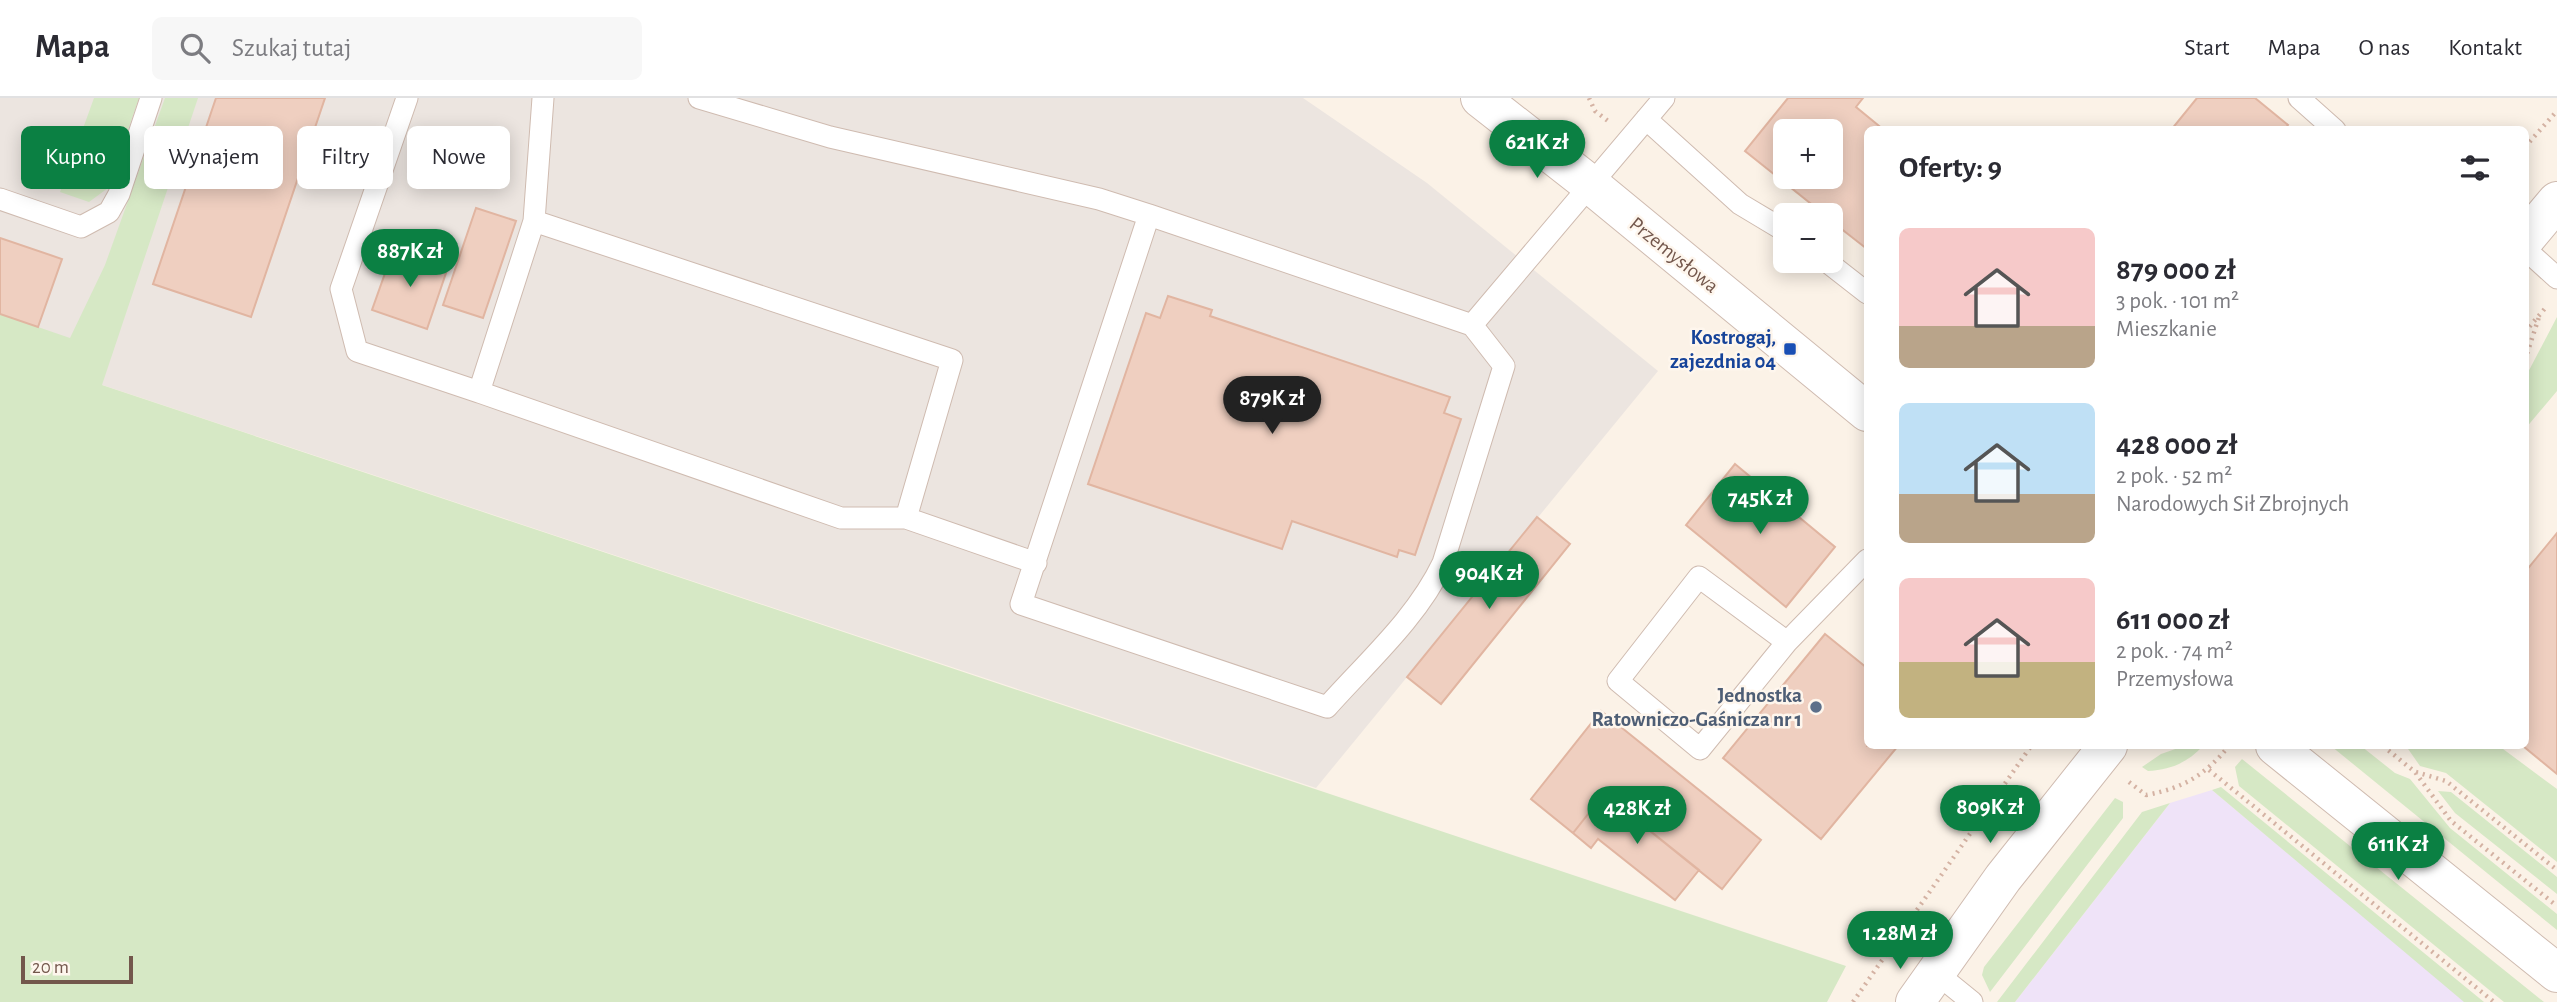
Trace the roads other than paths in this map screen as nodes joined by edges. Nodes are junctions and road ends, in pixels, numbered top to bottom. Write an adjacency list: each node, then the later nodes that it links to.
1 (150, 98): 11 (lane)
2 (407, 98): 22 (lane)
3 (542, 98): 14 (lane)
4 (699, 98): 13 (lane)
5 (1480, 98): 10 (street, Przemysłowa)
6 (1664, 98): 8 (lane)
7 (2299, 98): 9 (lane)
8 (1646, 119): 10 (lane); 15 (lane)
9 (2330, 126)
10 (1591, 185): 21 (lane); 23 (street, Przemysłowa)
11 (0, 199)
12 (2557, 201): 16 (street)
13 (1149, 215): 21 (lane); 25 (lane)
14 (534, 220): 22 (lane); 24 (lane)
15 (1773, 224)
16 (2529, 234)
17 (2529, 253): 19 (lane)
18 (1841, 273): 20 (lane)
19 (2557, 278)
20 (1864, 291)
21 (1472, 325): 25 (lane)
22 (479, 392): 24 (lane)
23 (1864, 410)
24 (906, 518): 25 (lane)
25 (1035, 563)
26 (1864, 563): 27 (lane)
27 (1787, 642): 27 (lane)
28 (2106, 749): 31 (street)
29 (2280, 749): 30 (street)
30 (2557, 972)
31 (1925, 987): 32 (lane)
32 (1972, 1002)

